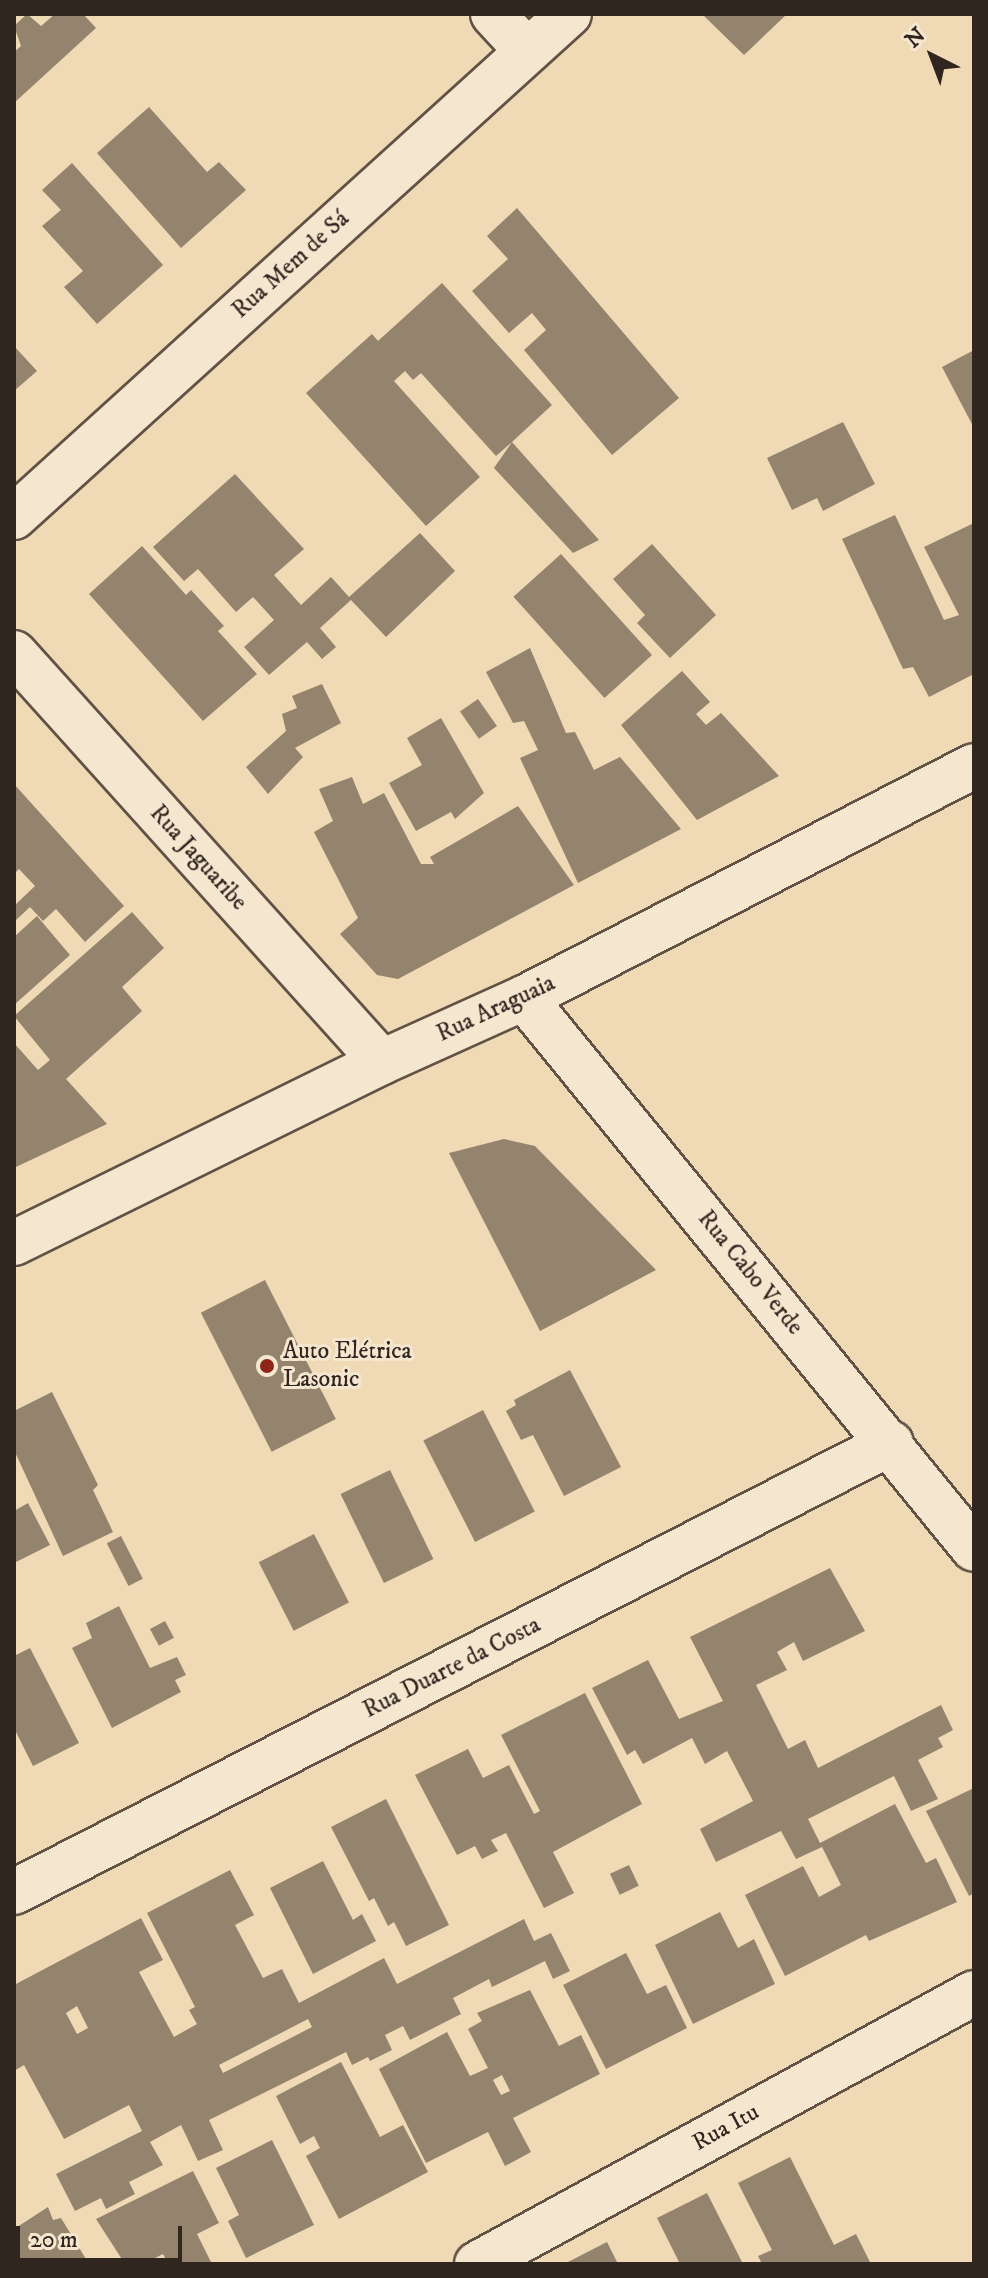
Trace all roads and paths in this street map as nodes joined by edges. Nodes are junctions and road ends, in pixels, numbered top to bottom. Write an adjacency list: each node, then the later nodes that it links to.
1 (493, 14): 3 (street)
2 (569, 14): 3 (street, Rua Mem de Sá)
3 (527, 51): 4 (street, Rua Mem de Sá)
4 (14, 517)
5 (14, 653): 8 (street, Rua Jaguaribe)
6 (974, 766): 7 (street, Rua Araguaia)
7 (524, 998): 8 (street, Rua Araguaia); 10 (street, Rua Cabo Verde)
8 (382, 1062): 9 (street, Rua Araguaia)
9 (14, 1243)
10 (891, 1443): 11 (street, Rua Cabo Verde); 12 (street, Rua Duarte da Costa)
11 (974, 1549)
12 (14, 1892)
13 (974, 1993): 14 (street, Rua Itu)
14 (477, 2264)

